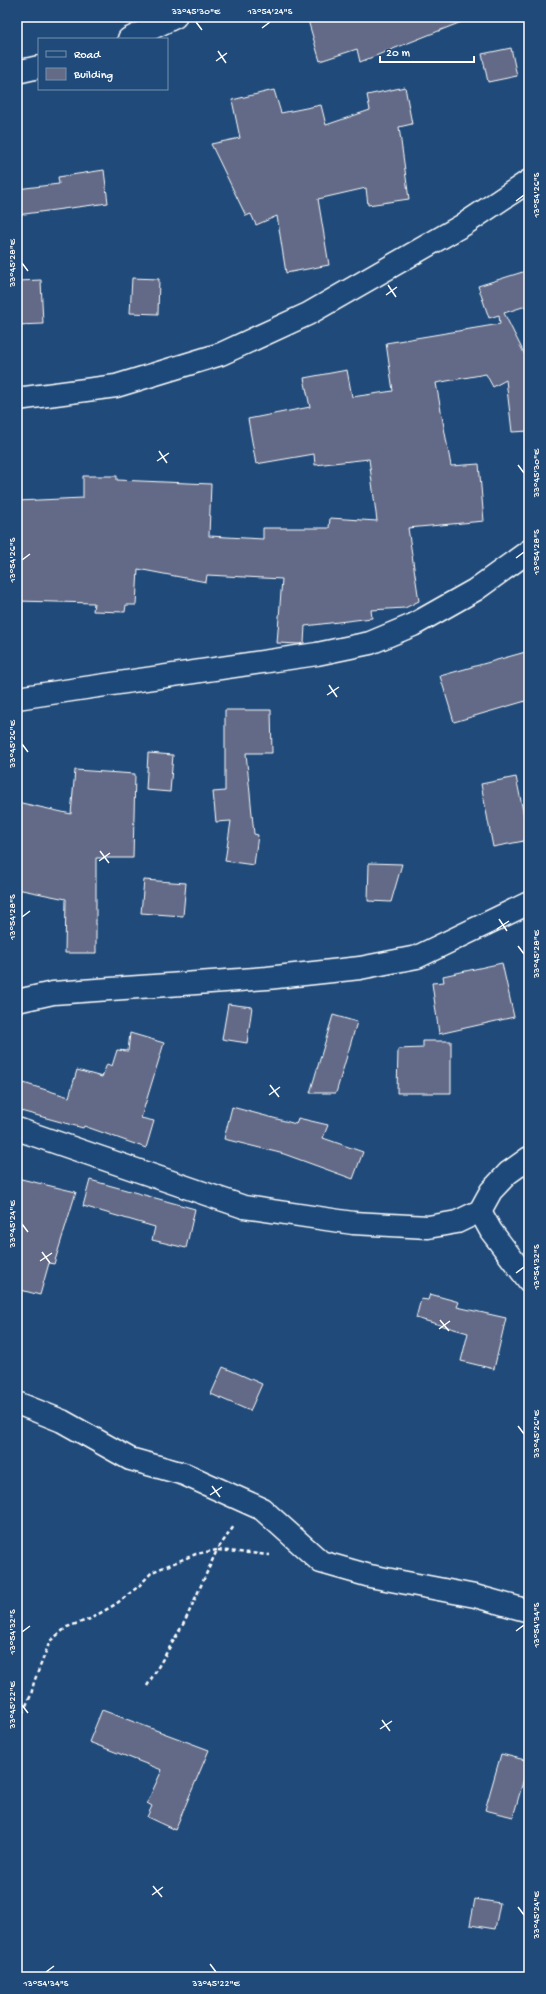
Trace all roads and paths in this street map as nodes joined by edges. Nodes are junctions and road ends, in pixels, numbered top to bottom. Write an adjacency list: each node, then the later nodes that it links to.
1 (175, 17): 2 (street)
2 (131, 38)
3 (38, 67): 4 (street)
4 (17, 72)
5 (529, 181): 6 (street)
6 (17, 399)
7 (529, 551): 8 (street)
8 (17, 698)
9 (529, 903): 10 (street)
10 (17, 1001)
11 (17, 1129): 13 (street)
12 (529, 1158): 13 (street)
13 (480, 1211): 14 (street)
14 (529, 1281)
15 (17, 1403): 16 (street)
16 (238, 1498): 17 (street); 18 (path)
17 (305, 1548): 18 (path); 19 (street)
18 (217, 1550): 20 (path); 21 (path)
19 (529, 1611)
20 (147, 1686)
21 (17, 1725)

